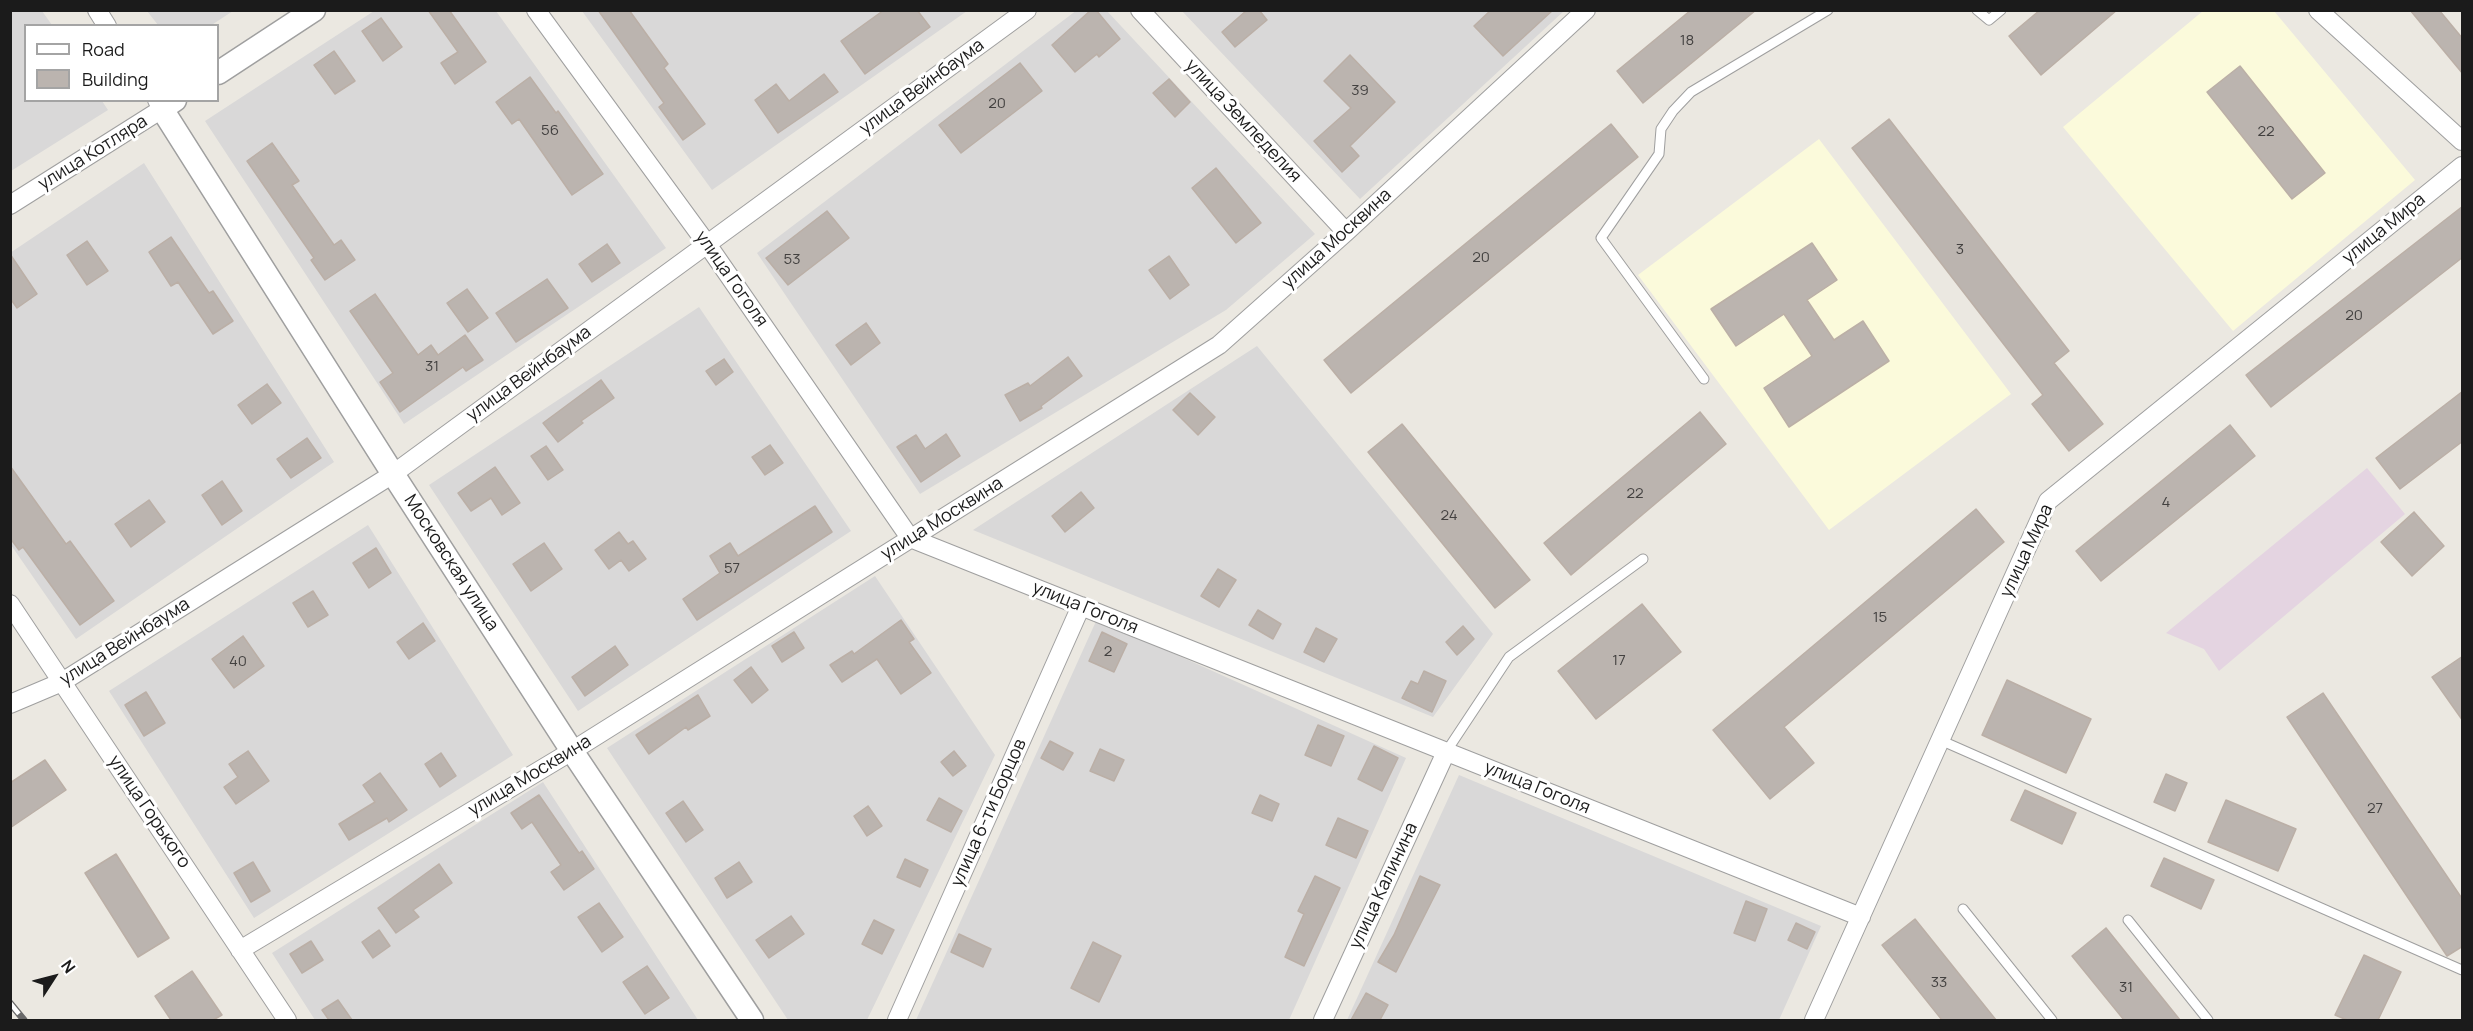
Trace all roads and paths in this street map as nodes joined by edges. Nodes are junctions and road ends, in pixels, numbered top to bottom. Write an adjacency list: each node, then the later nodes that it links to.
1 (98, 10): 11 (street)
2 (314, 10): 12 (street)
3 (536, 10): 18 (street, улица Гоголя)
4 (1027, 10): 18 (street, улица Вейнбаума)
5 (1140, 10): 17 (street, улица Земледелия)
6 (1586, 10): 17 (street, улица Москвина)
7 (1828, 10): 19 (lane)
8 (1977, 10): 9 (lane)
9 (2001, 10)
10 (2318, 10): 14 (street)
11 (106, 24)
12 (219, 72)
13 (165, 103): 16 (street, улица Котляра); 20 (street, Московская улица)
14 (2463, 141)
15 (2463, 166): 27 (street, улица Мира)
16 (10, 205)
17 (1346, 232): 21 (street, улица Москвина)
18 (707, 244): 20 (street, улица Вейнбаума); 21 (street, улица Гоголя)
19 (1704, 379)
20 (393, 474): 25 (street, улица Вейнбаума); 28 (street, Московская улица)
21 (910, 538): 24 (street, улица Гоголя); 28 (street, улица Москвина)
22 (1643, 560): 29 (lane)
23 (10, 604): 25 (street, улица Горького)
24 (1081, 606): 29 (street, улица Гоголя); 37 (street, улица 6-ти Борцов)
25 (62, 682): 26 (street, улица Вейнбаума); 33 (street, улица Горького)
26 (10, 704)
27 (1940, 740): 31 (street, улица Мира); 34 (lane)
28 (572, 751): 33 (street, улица Москвина); 36 (street, Московская улица)
29 (1446, 752): 31 (street, улица Гоголя); 38 (street, улица Калинина)
30 (1963, 909): 40 (lane)
31 (1861, 917): 39 (street, улица Мира)
32 (2128, 920): 41 (lane)
33 (240, 950): 35 (street, улица Горького)
34 (2463, 970)
35 (287, 1020)
36 (752, 1020)
37 (897, 1020)
38 (1323, 1020)
39 (1814, 1020)
40 (2052, 1020)
41 (2208, 1020)

